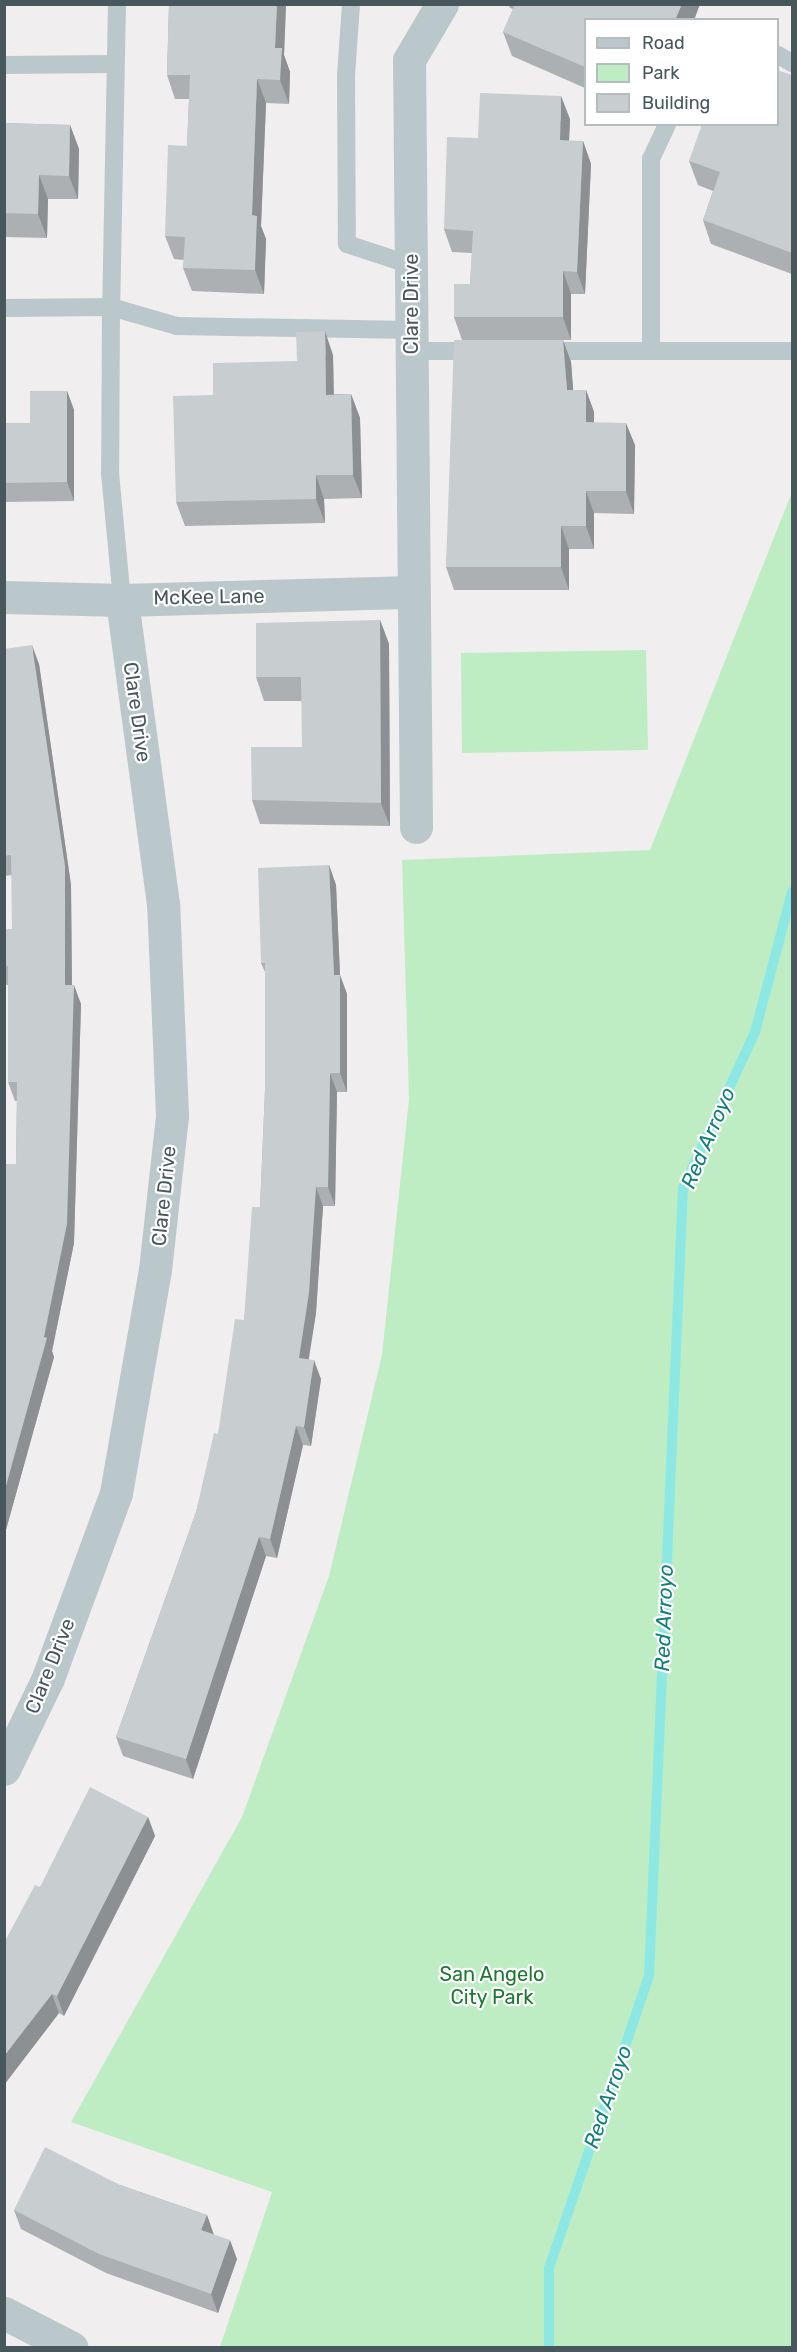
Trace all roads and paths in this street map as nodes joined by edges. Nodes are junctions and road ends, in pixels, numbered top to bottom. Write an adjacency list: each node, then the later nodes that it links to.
1 (117, 4): 4 (lane)
2 (351, 4): 7 (lane)
3 (442, 4): 7 (street, Clare Drive)
4 (114, 64): 5 (lane); 8 (lane)
5 (4, 65)
6 (666, 126): 13 (lane)
7 (411, 265): 10 (street, Clare Drive)
8 (111, 307): 9 (lane); 10 (lane); 17 (lane)
9 (4, 308)
10 (411, 340): 11 (lane); 15 (street, Clare Drive)
11 (495, 351)
12 (531, 351): 13 (lane)
13 (651, 351): 14 (lane)
14 (792, 351)
15 (413, 592): 17 (street, McKee Lane); 18 (street, Clare Drive)
16 (4, 597): 17 (street, McKee Lane)
17 (122, 600): 19 (street, Clare Drive)
18 (416, 827)
19 (4, 1769)
20 (5, 2314): 21 (street)
21 (72, 2348)

